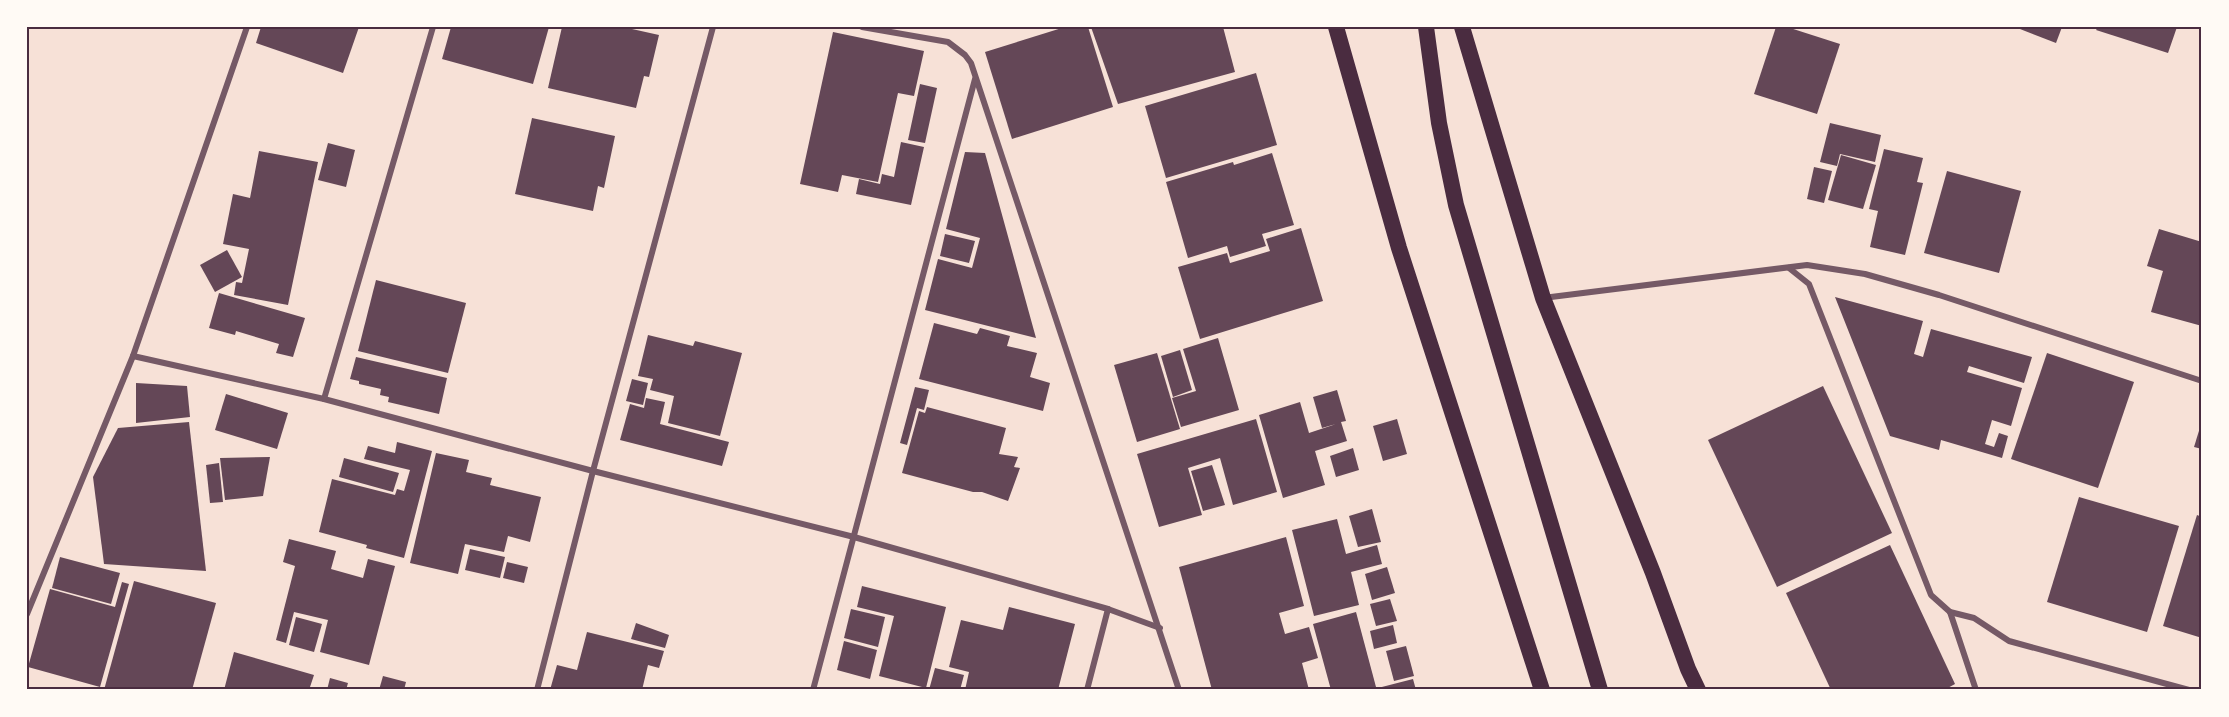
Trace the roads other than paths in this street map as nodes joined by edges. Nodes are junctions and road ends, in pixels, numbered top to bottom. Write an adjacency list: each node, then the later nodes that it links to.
1 (433, 27): 13 (street)
2 (713, 27): 14 (street)
3 (862, 27): 8 (street)
4 (1336, 27): 24 (highway)
5 (1426, 27): 25 (highway)
6 (1462, 27): 10 (highway)
7 (245, 28): 11 (street)
8 (975, 79): 15 (street); 19 (street)
9 (1789, 267): 10 (street); 12 (street); 17 (street)
10 (1543, 298): 26 (highway)
11 (133, 356): 13 (street); 18 (street)
12 (2202, 381)
13 (324, 399): 14 (street)
14 (593, 471): 15 (street); 20 (street)
15 (854, 537): 16 (street); 21 (street)
16 (1108, 609): 19 (street); 22 (street)
17 (1950, 612): 27 (street); 28 (street)
18 (27, 614)
19 (1160, 628): 23 (street)
20 (537, 690)
21 (813, 690)
22 (1087, 690)
23 (1179, 690)
24 (1542, 690)
25 (1600, 690)
26 (1698, 690)
27 (1976, 690)
28 (2189, 690)

